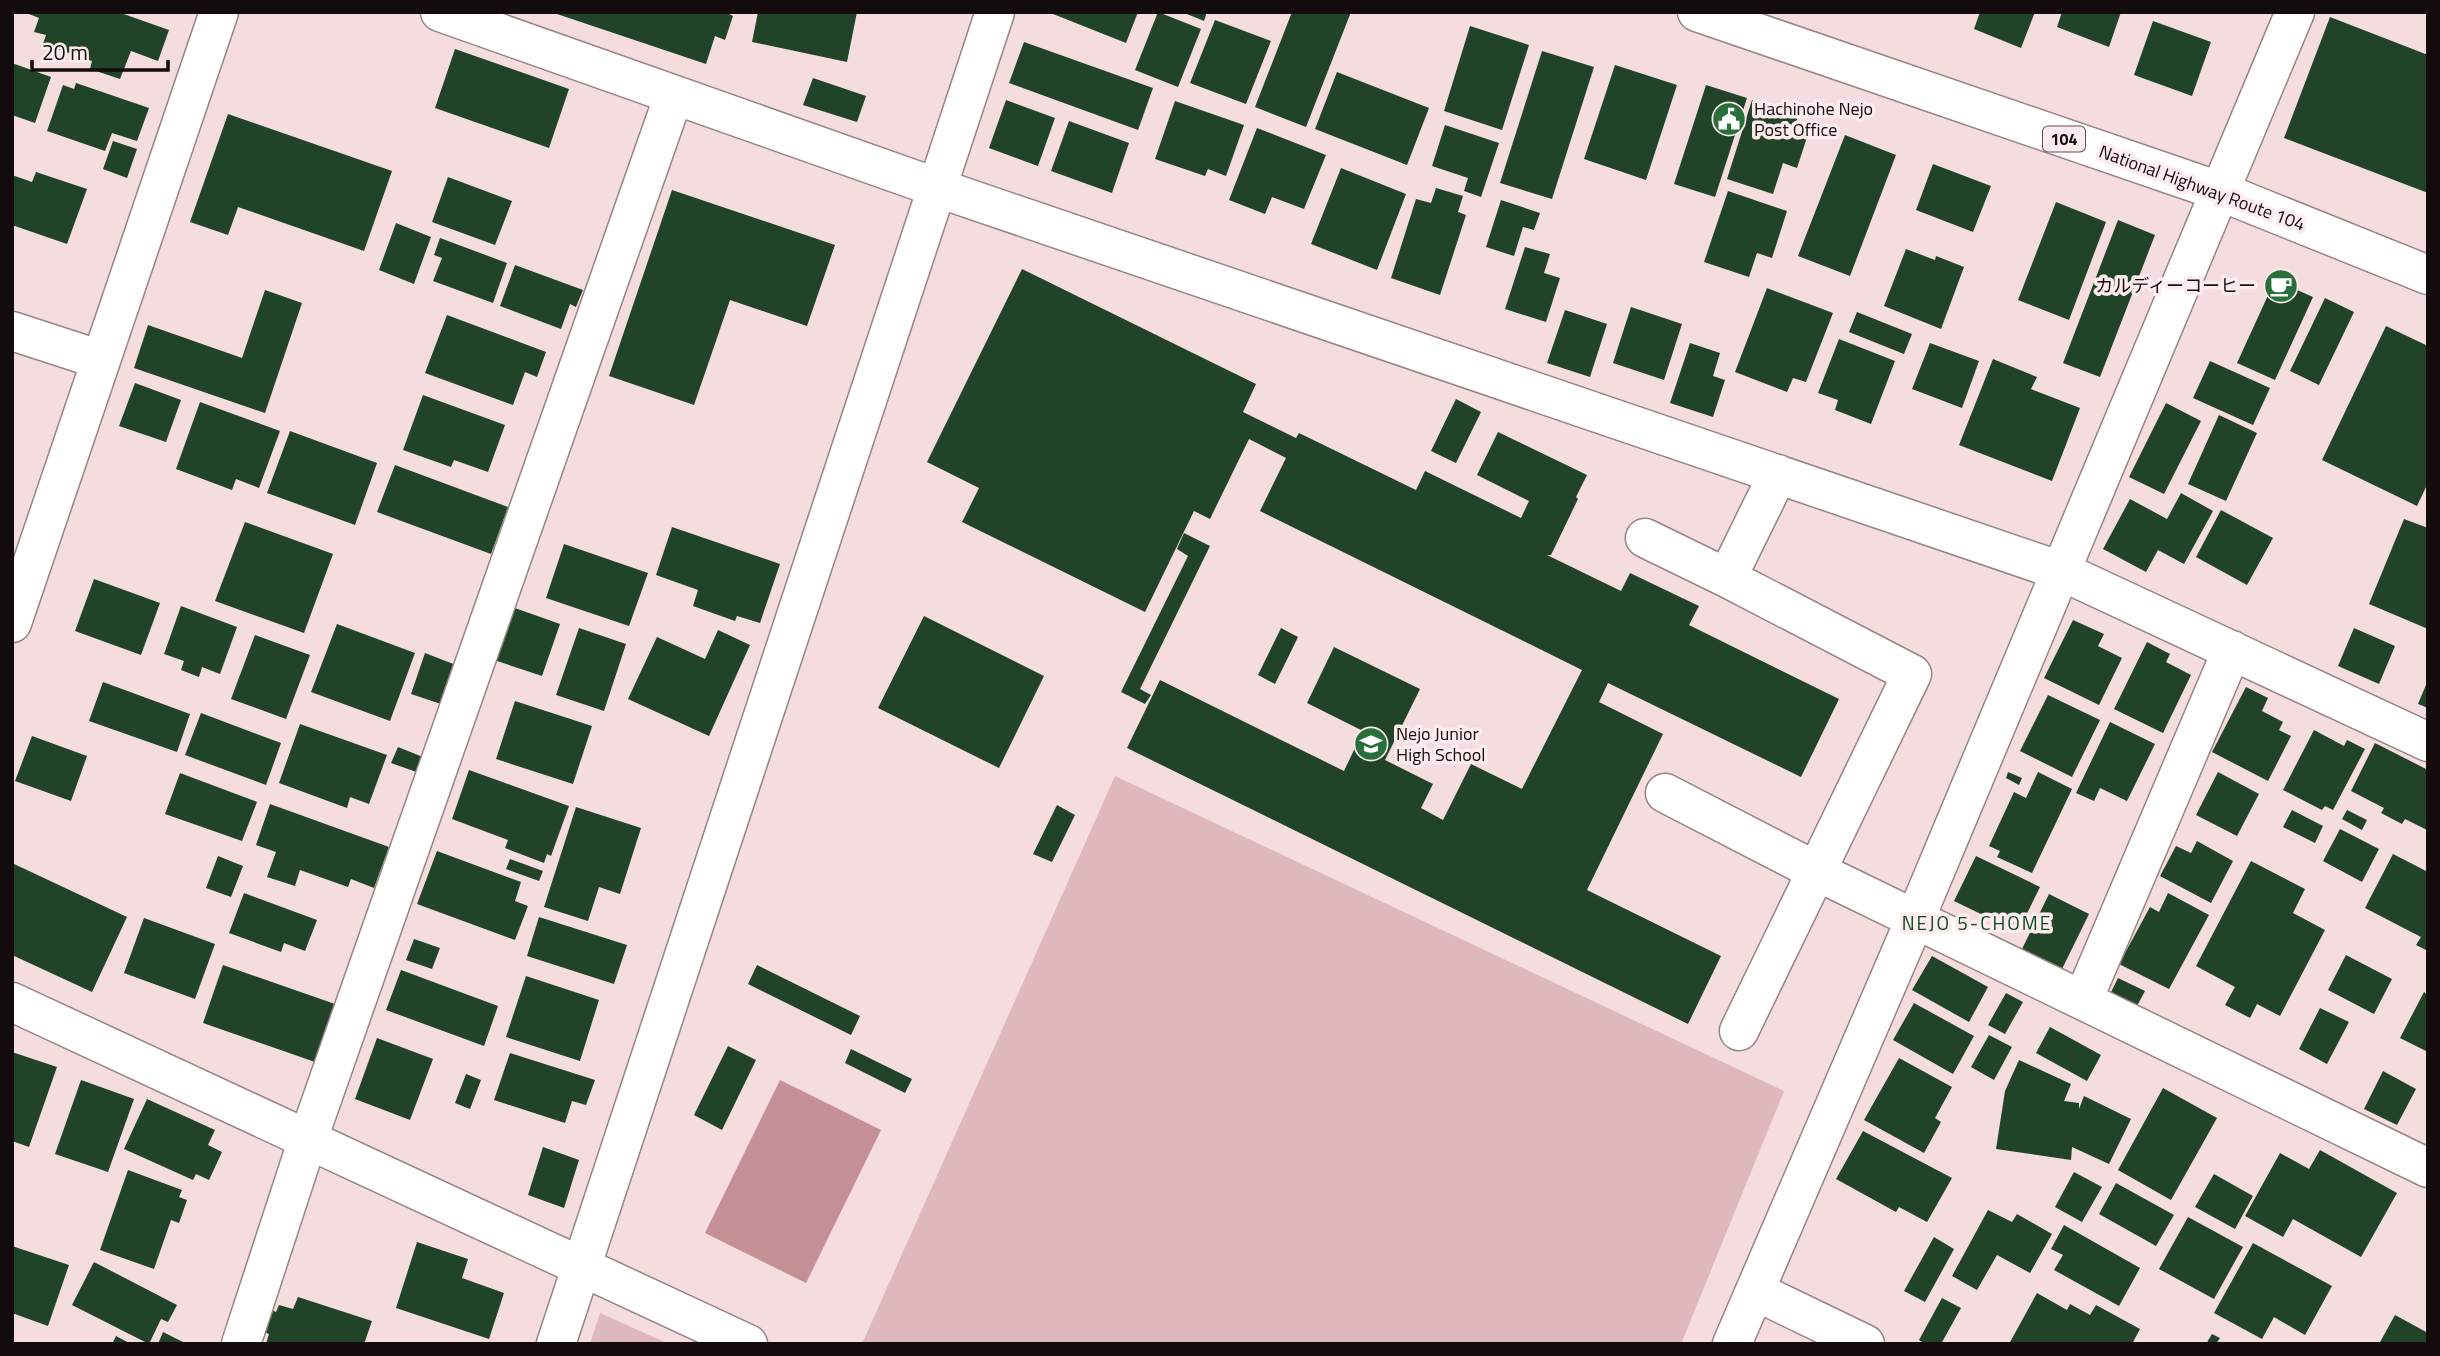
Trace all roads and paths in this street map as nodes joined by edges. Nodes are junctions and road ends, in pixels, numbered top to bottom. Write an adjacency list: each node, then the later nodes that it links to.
1 (219, 12): 11 (main road)
2 (440, 12): 6 (main road)
3 (995, 12): 7 (main road)
4 (1697, 12): 8 (main road, National Highway Route 104 / 104)
5 (2295, 12): 8 (main road)
6 (674, 95): 7 (main road); 25 (main road)
7 (938, 188): 12 (main road); 27 (main road)
8 (2219, 191): 9 (main road, National Highway Route 104 / 104); 14 (main road)
9 (2428, 275)
10 (12, 331): 11 (main road)
11 (101, 360): 16 (main road)
12 (1777, 474): 14 (main road); 15 (main road)
13 (1645, 538): 15 (main road)
14 (2061, 571): 17 (main road); 21 (main road)
15 (1727, 578): 20 (main road)
16 (12, 623)
17 (2232, 650): 18 (main road); 22 (main road)
18 (2428, 742)
19 (1665, 793): 20 (main road)
20 (1816, 871): 21 (main road); 24 (main road)
21 (1916, 918): 22 (main road); 28 (main road)
22 (2083, 1000): 26 (main road)
23 (12, 1002): 25 (main road)
24 (1739, 1031)
25 (308, 1139): 27 (main road); 29 (main road)
26 (2428, 1168)
27 (581, 1267): 30 (main road); 31 (main road)
28 (1755, 1291): 32 (main road); 33 (main road)
29 (241, 1344)
30 (556, 1344)
31 (748, 1344)
32 (1732, 1344)
33 (1865, 1344)

